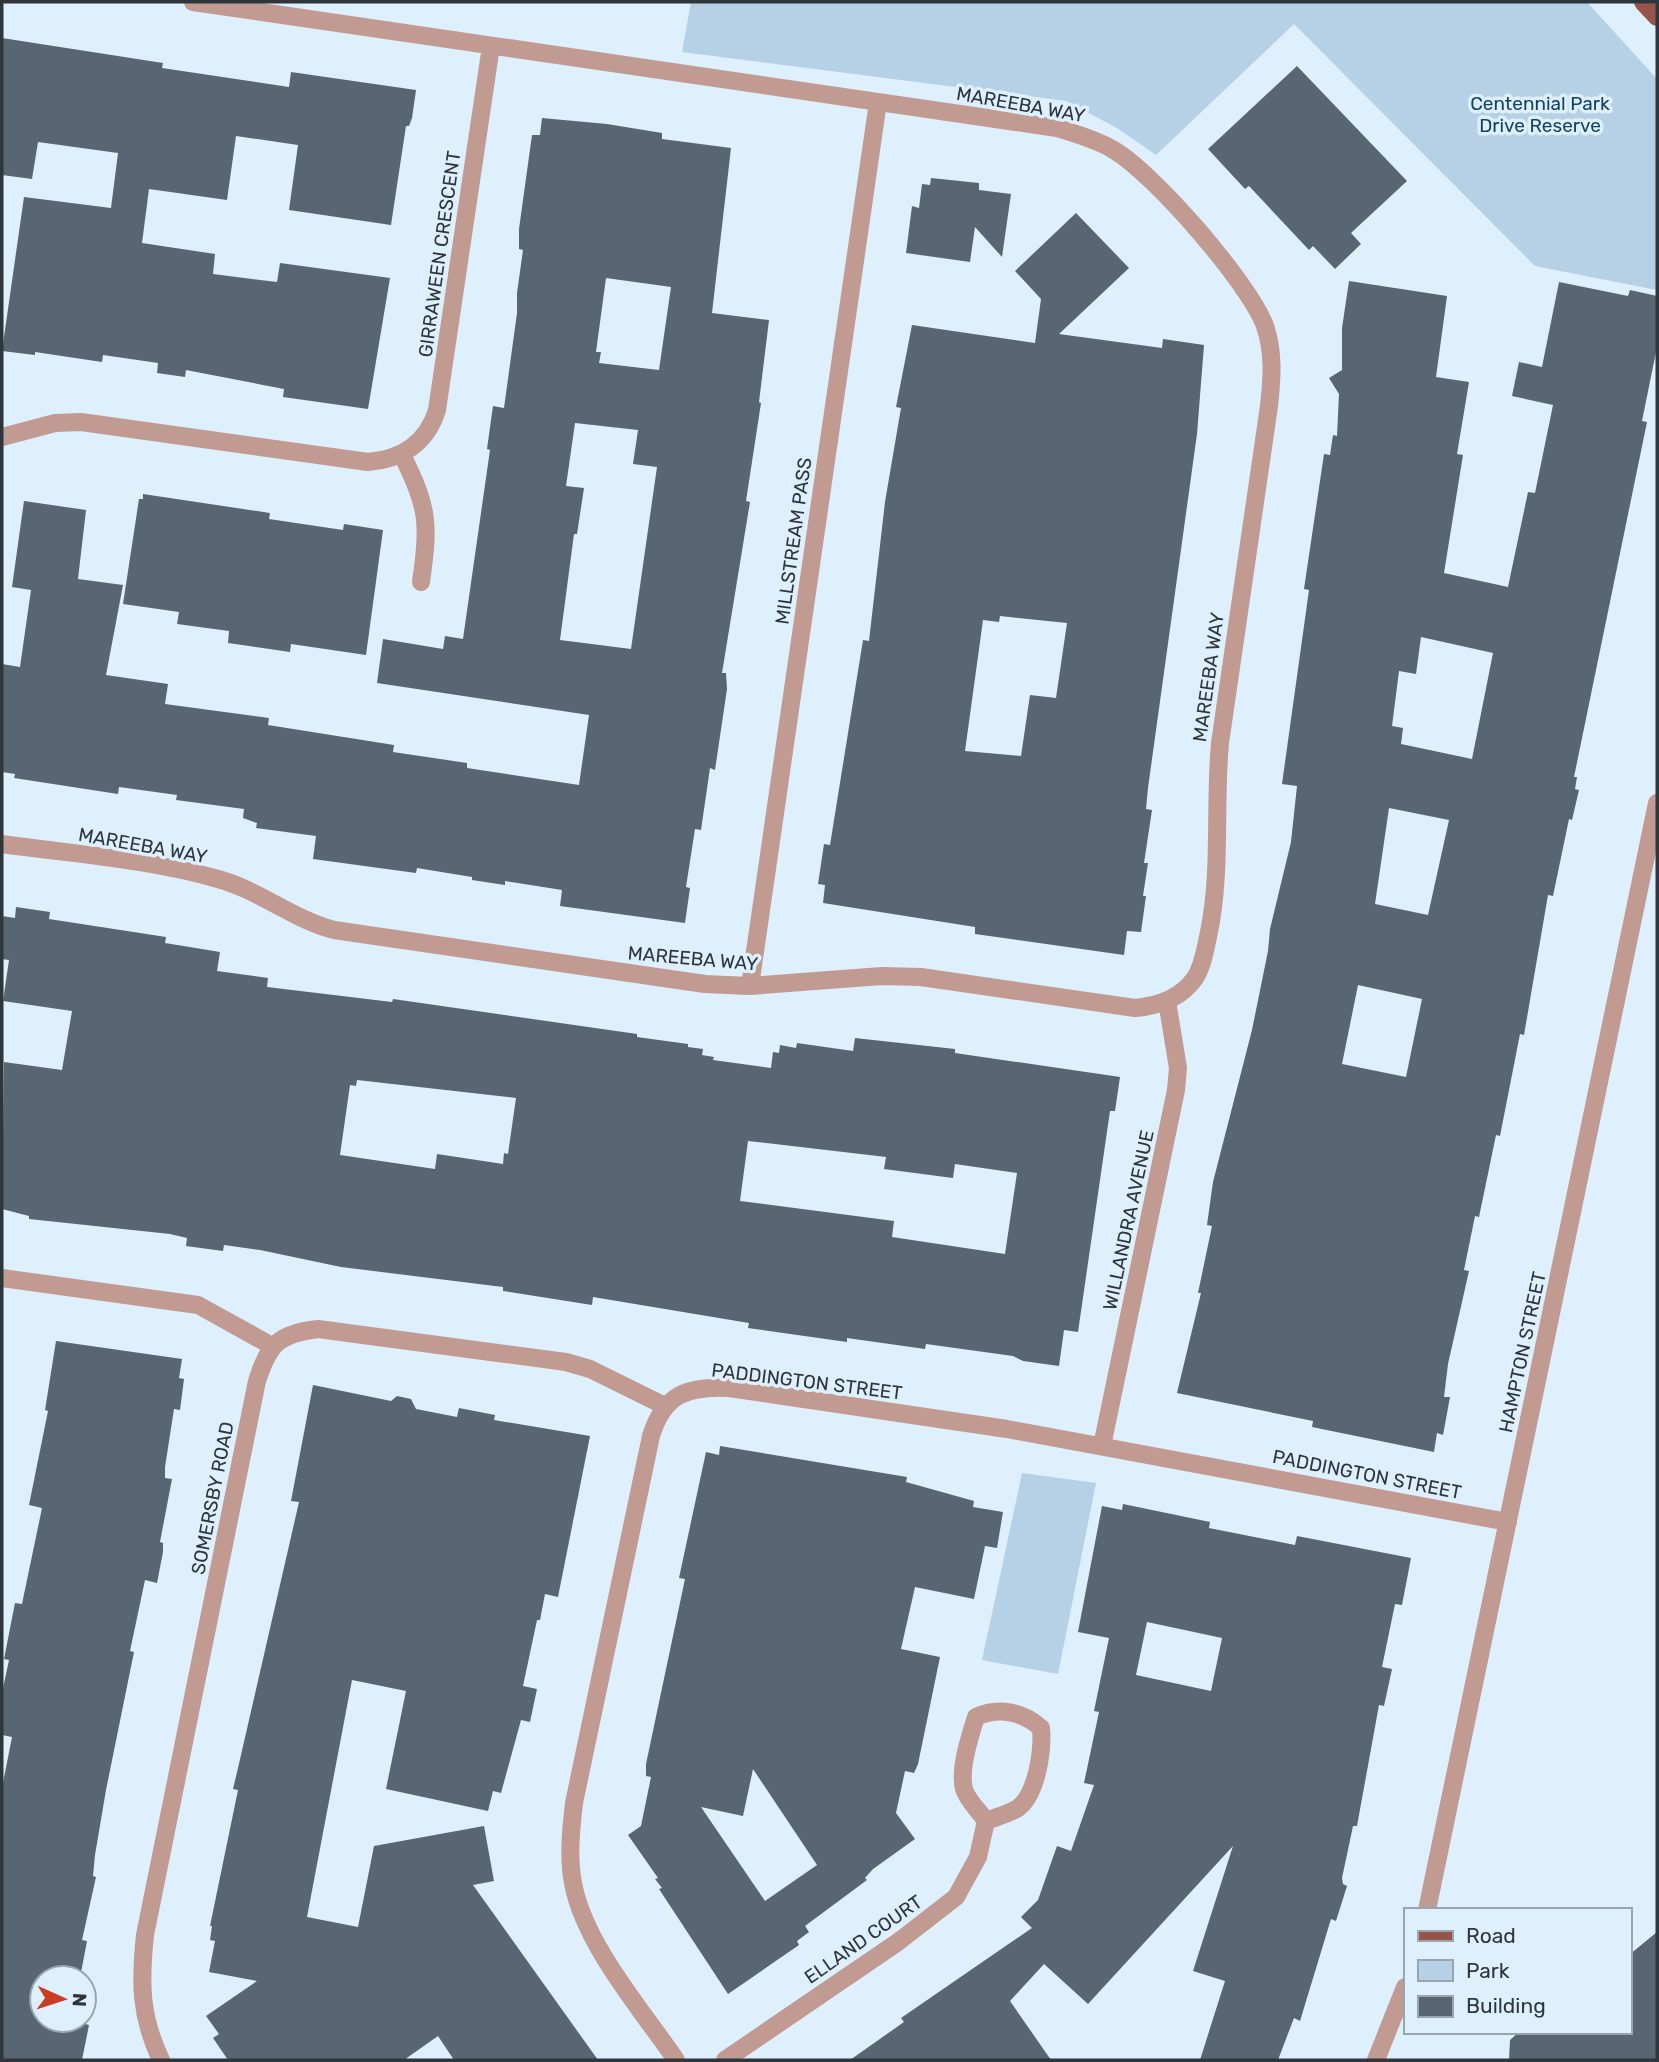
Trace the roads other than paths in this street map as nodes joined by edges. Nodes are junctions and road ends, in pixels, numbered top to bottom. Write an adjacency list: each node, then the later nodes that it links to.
1 (193, 2): 4 (street, MAREEBA WAY)
2 (1643, 2): 3 (main road)
3 (1657, 17)
4 (491, 46): 5 (street, MAREEBA WAY); 7 (street, GIRRAWEEN CRESCENT)
5 (878, 102): 11 (street, MILLSTREAM PASS); 12 (street, MAREEBA WAY)
6 (2, 437): 7 (street, GIRRAWEEN CRESCENT)
7 (402, 455): 8 (street)
8 (421, 582)
9 (1657, 803): 17 (street, HAMPTON STREET)
10 (2, 844): 11 (street, MAREEBA WAY)
11 (750, 986): 12 (street, MAREEBA WAY)
12 (1167, 1001): 16 (street, WILLANDRA AVENUE)
13 (2, 1278): 14 (street)
14 (272, 1346): 15 (street); 21 (street, SOMERSBY ROAD)
15 (664, 1406): 16 (street, PADDINGTON STREET); 22 (street)
16 (1102, 1446): 17 (street, PADDINGTON STREET)
17 (1508, 1522): 19 (street, HAMPTON STREET)
18 (986, 1821): 18 (street); 23 (street, ELLAND COURT)
19 (1427, 1908)
20 (1404, 1990): 24 (street)
21 (161, 2060)
22 (676, 2060)
23 (725, 2060)
24 (1377, 2060)

